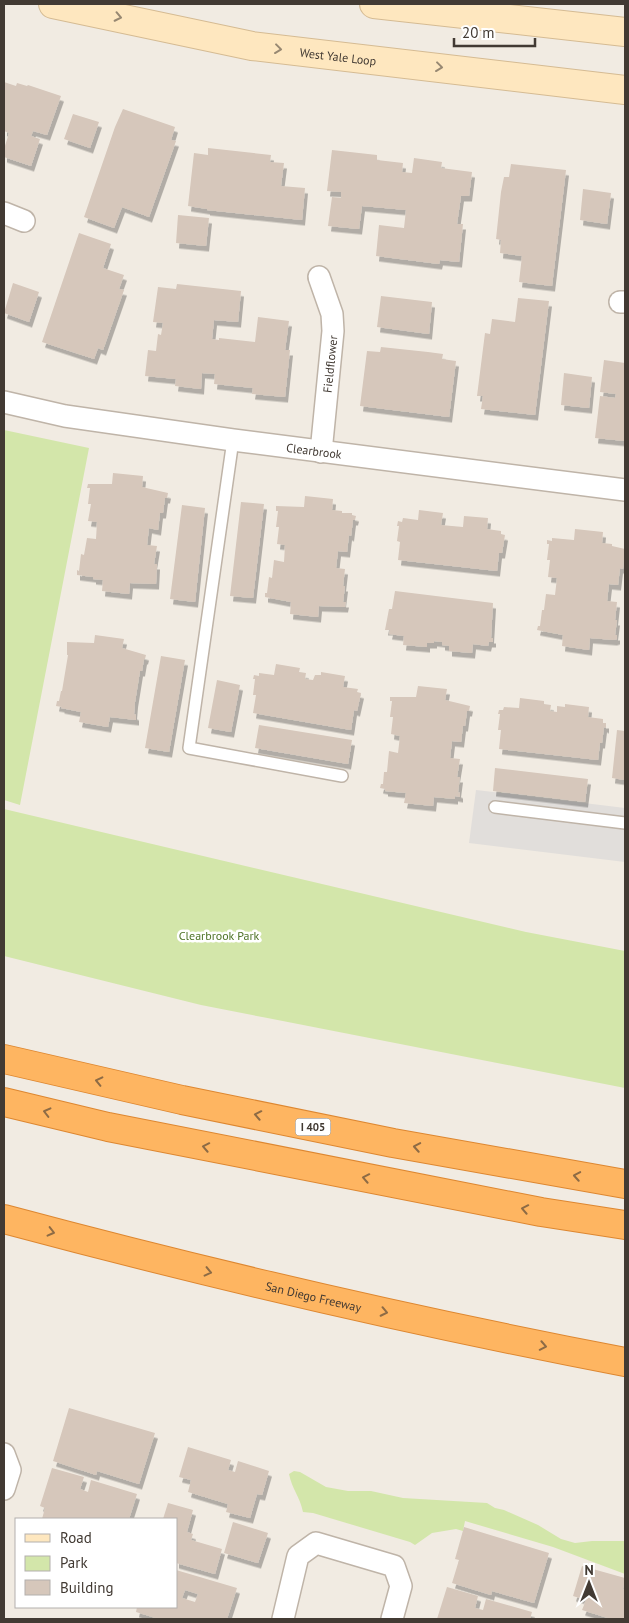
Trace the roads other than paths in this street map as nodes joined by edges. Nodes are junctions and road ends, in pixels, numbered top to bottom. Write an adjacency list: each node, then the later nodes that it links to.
1 (53, 4): 4 (main road, West Yale Loop, one-way to 4)
2 (374, 4): 3 (main road)
3 (625, 32)
4 (625, 90)
5 (4, 213): 6 (street)
6 (24, 221)
7 (320, 277): 10 (street, Fieldflower)
8 (4, 402): 9 (street, Clearbrook)
9 (233, 440): 10 (street, Clearbrook); 12 (lane)
10 (321, 452): 11 (street, Clearbrook)
11 (625, 490)
12 (342, 776)
13 (495, 807): 14 (lane)
14 (625, 823)
15 (4, 1058): 17 (highway, I 405, one-way to 15)
16 (4, 1102): 19 (highway, one-way to 16)
17 (625, 1184)
18 (4, 1219): 20 (highway, San Diego Freeway, one-way to 20)
19 (625, 1225)
20 (625, 1362)
21 (4, 1454): 22 (street)
22 (4, 1489)
23 (283, 1619): 24 (street)
24 (392, 1619)

